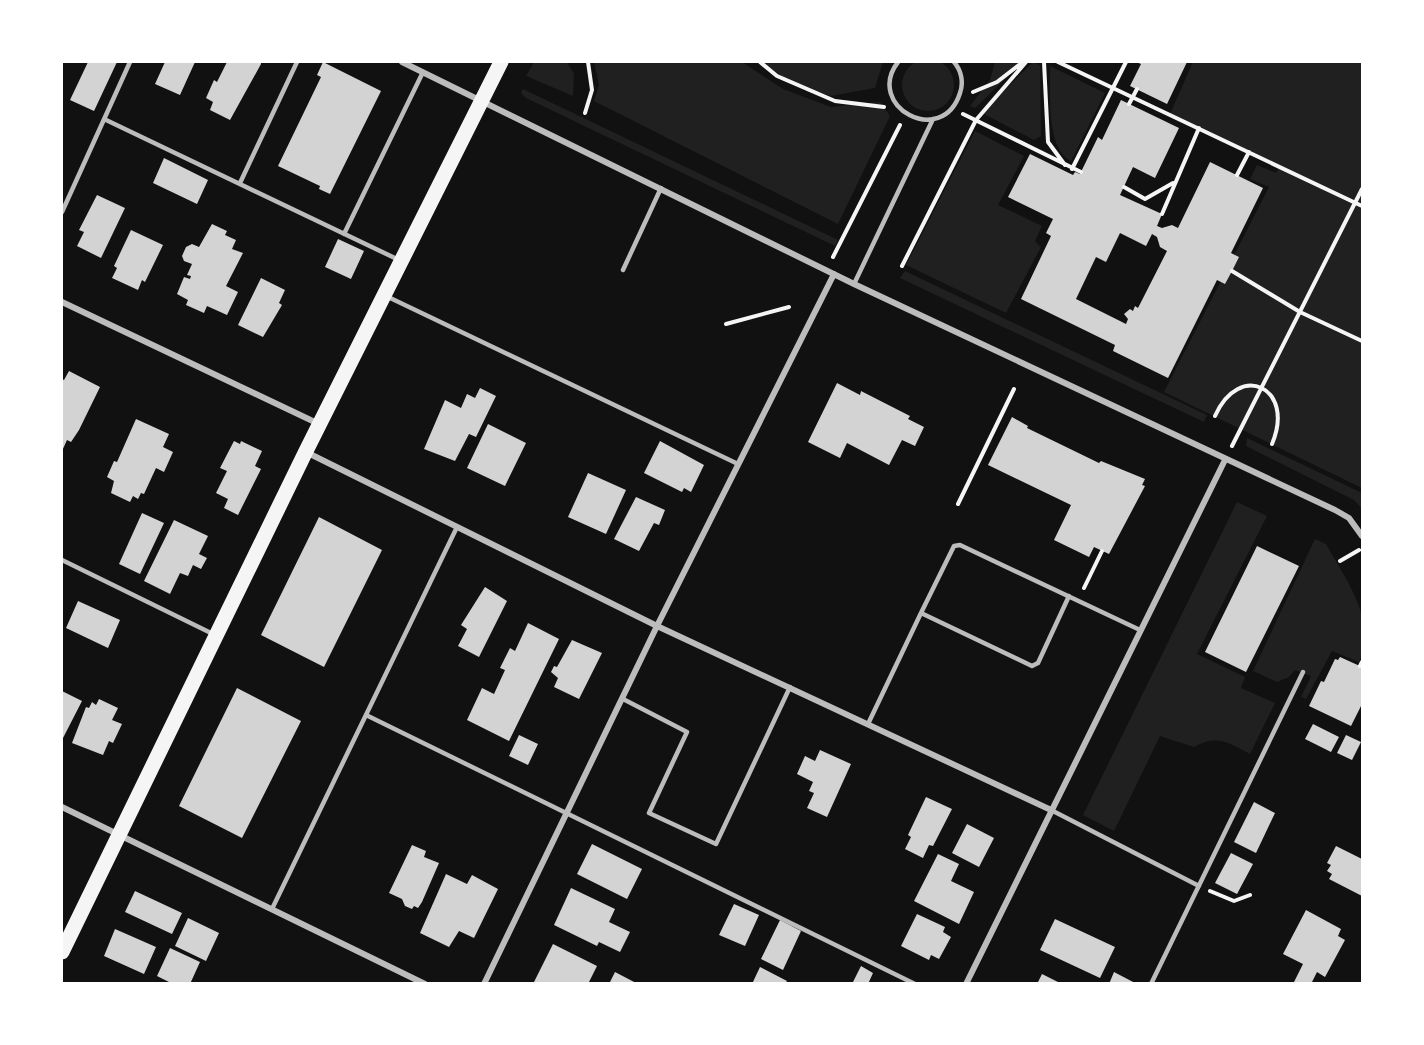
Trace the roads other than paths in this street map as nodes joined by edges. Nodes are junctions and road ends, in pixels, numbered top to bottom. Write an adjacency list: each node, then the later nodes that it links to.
1 (130, 62): 9 (lane)
2 (297, 62): 11 (lane)
3 (402, 62): 7 (street)
4 (501, 62): 8 (main road)
5 (898, 62): 10 (lane)
6 (954, 62): 10 (lane)
7 (423, 72): 8 (street); 14 (lane)
8 (482, 100): 12 (street); 15 (main road)
9 (104, 119): 11 (lane); 13 (lane)
10 (933, 119): 18 (lane)
11 (240, 183): 14 (lane)
12 (661, 188): 16 (lane); 17 (street)
13 (62, 212)
14 (344, 234): 15 (lane)
15 (402, 261): 19 (main road)
16 (622, 270)
17 (834, 274): 18 (street); 24 (street)
18 (854, 284): 23 (street)
19 (384, 295): 21 (main road); 24 (lane)
20 (62, 302): 21 (street)
21 (320, 424): 22 (main road)
22 (306, 451): 25 (street); 32 (main road)
23 (1225, 460): 26 (street); 31 (street)
24 (738, 464): 30 (street)
25 (457, 527): 30 (street); 36 (lane)
26 (1362, 536)
27 (62, 560): 32 (lane)
28 (1069, 597): 29 (lane); 29 (lane); 31 (lane)
29 (921, 613): 37 (lane)
30 (657, 626): 34 (street); 35 (street)
31 (1140, 630): 39 (street)
32 (215, 635): 41 (main road)
33 (1302, 672): 42 (lane)
34 (790, 687): 35 (lane); 37 (street)
35 (623, 699): 40 (street)
36 (366, 715): 40 (lane); 43 (lane)
37 (868, 724): 39 (street)
38 (62, 807): 41 (street)
39 (1051, 810): 42 (lane); 48 (street)
40 (567, 813): 46 (street); 47 (lane)
41 (118, 833): 43 (street); 44 (main road)
42 (1199, 886): 49 (lane)
43 (272, 909): 45 (street)
44 (62, 952)
45 (425, 984)
46 (484, 984)
47 (915, 984)
48 (966, 984)
49 (1151, 984)

